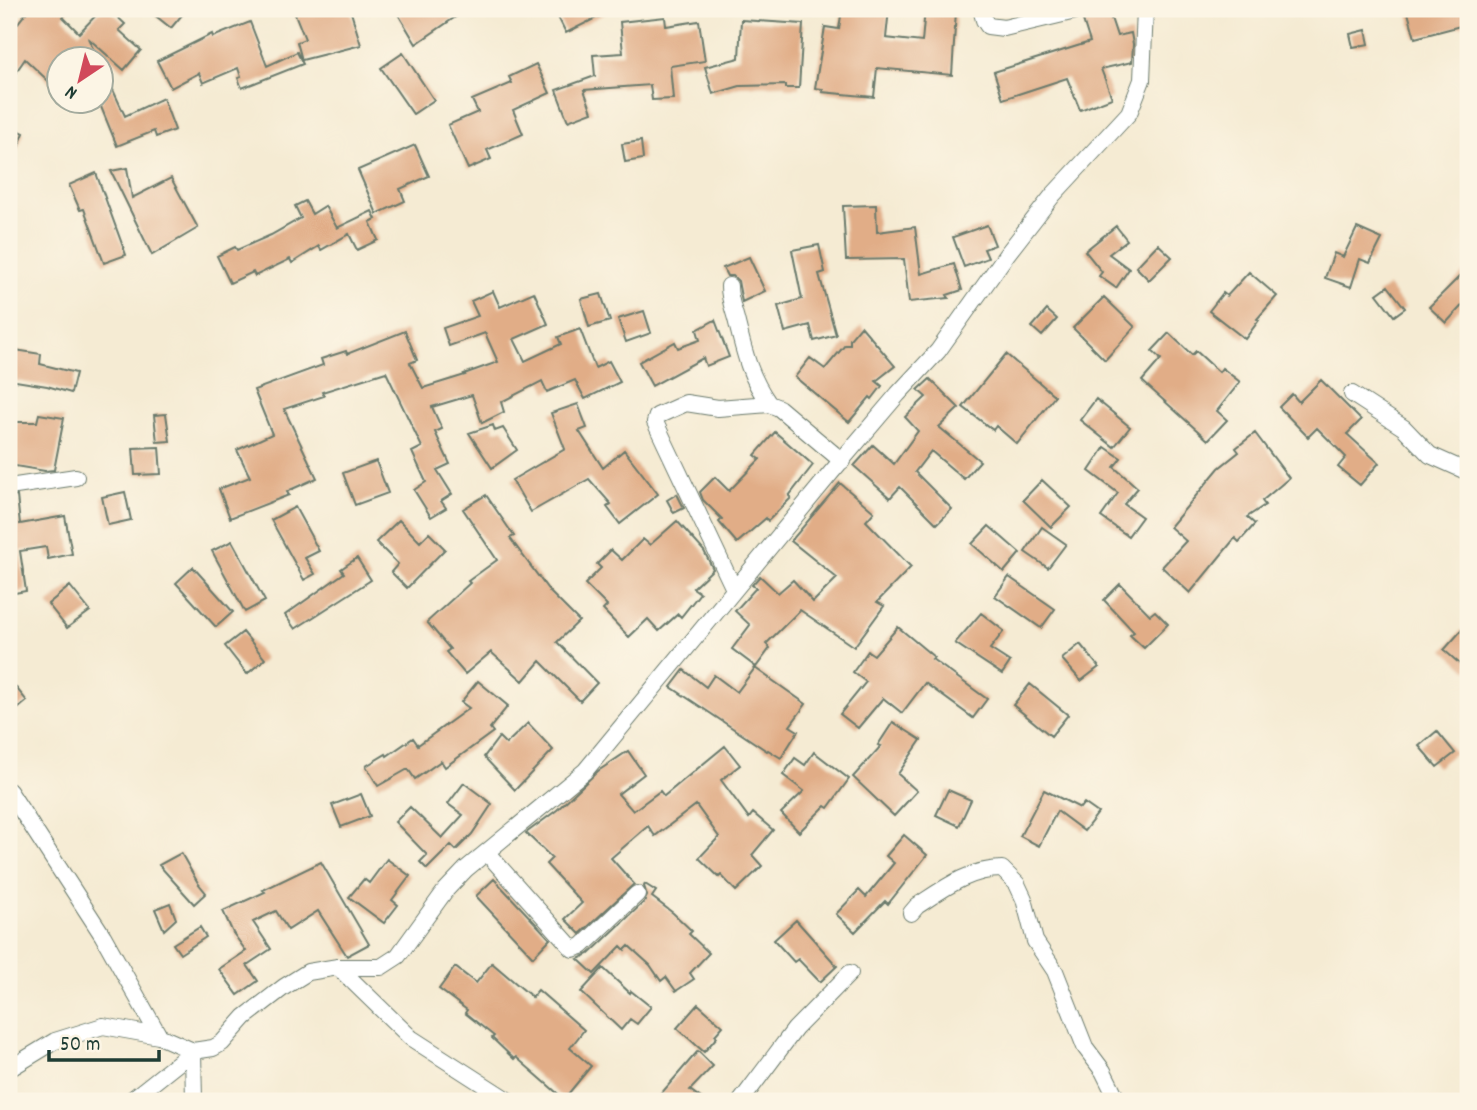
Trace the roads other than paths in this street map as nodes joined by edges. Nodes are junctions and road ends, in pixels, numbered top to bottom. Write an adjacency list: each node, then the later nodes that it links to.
1 (982, 9): 2 (street)
2 (1084, 9)
3 (1145, 9): 7 (street)
4 (729, 286): 6 (street)
5 (1352, 394): 8 (street)
6 (769, 404): 7 (street); 11 (street)
7 (842, 461): 11 (street)
8 (1468, 472)
9 (76, 477): 10 (street)
10 (9, 487)
11 (734, 589): 13 (street)
12 (9, 791): 18 (street)
13 (487, 853): 14 (street); 16 (street)
14 (637, 894)
15 (911, 913): 25 (street)
16 (338, 967): 19 (street); 23 (street)
17 (850, 972): 24 (street)
18 (159, 1036): 19 (street); 20 (street)
19 (193, 1051): 21 (street); 22 (street)
20 (9, 1069)
21 (130, 1101)
22 (194, 1101)
23 (509, 1101)
24 (741, 1101)
25 (1118, 1101)

